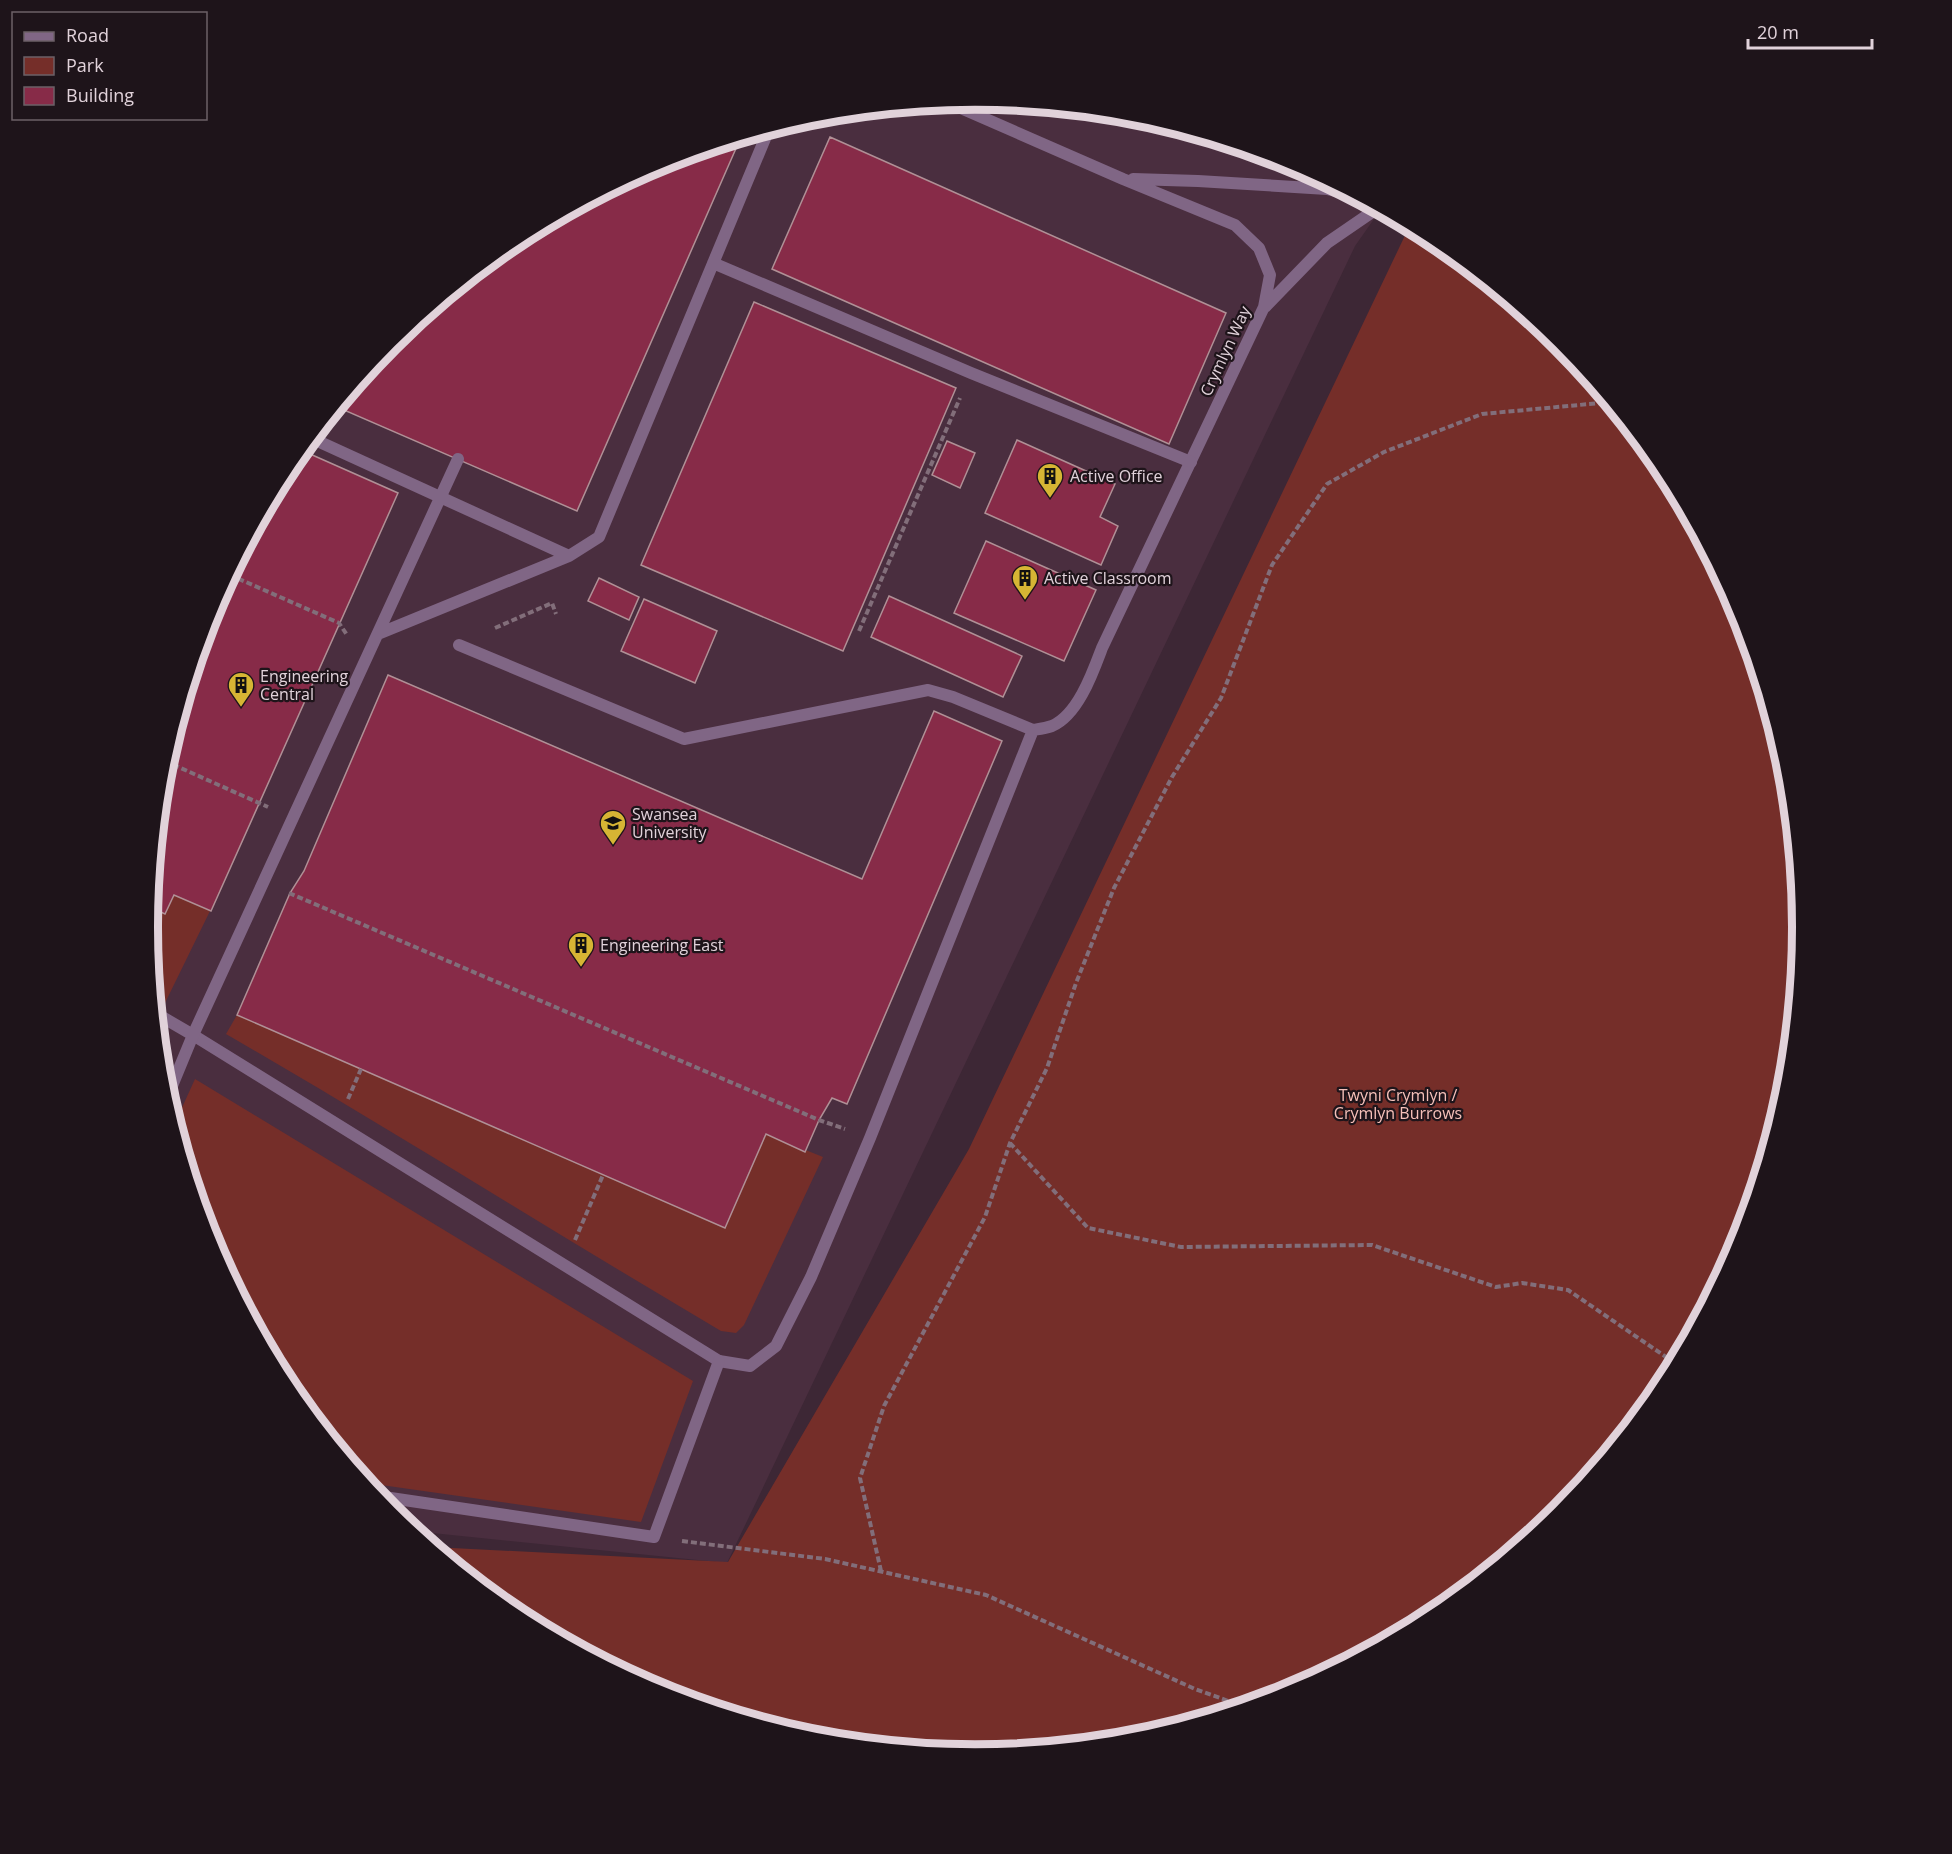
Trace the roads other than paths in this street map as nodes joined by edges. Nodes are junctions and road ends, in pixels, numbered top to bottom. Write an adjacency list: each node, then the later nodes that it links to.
1 (966, 110): 3 (street, Crymlyn Way)
2 (766, 137): 6 (street)
3 (1123, 179): 4 (street); 7 (street, Crymlyn Way)
4 (1327, 189)
5 (1372, 212): 7 (street)
6 (714, 263): 10 (street); 12 (street)
7 (1264, 308): 10 (street, Crymlyn Way)
8 (318, 441): 11 (street)
9 (458, 459): 11 (street)
10 (1191, 462): 15 (street, Crymlyn Way)
11 (440, 497): 12 (street); 13 (street)
12 (569, 556): 13 (street)
13 (378, 634): 17 (street)
14 (459, 645): 15 (street)
15 (1033, 730): 19 (street)
16 (163, 1018): 17 (street)
17 (193, 1035): 18 (street); 19 (street)
18 (173, 1083)
19 (719, 1361): 20 (street)
20 (391, 1498)

